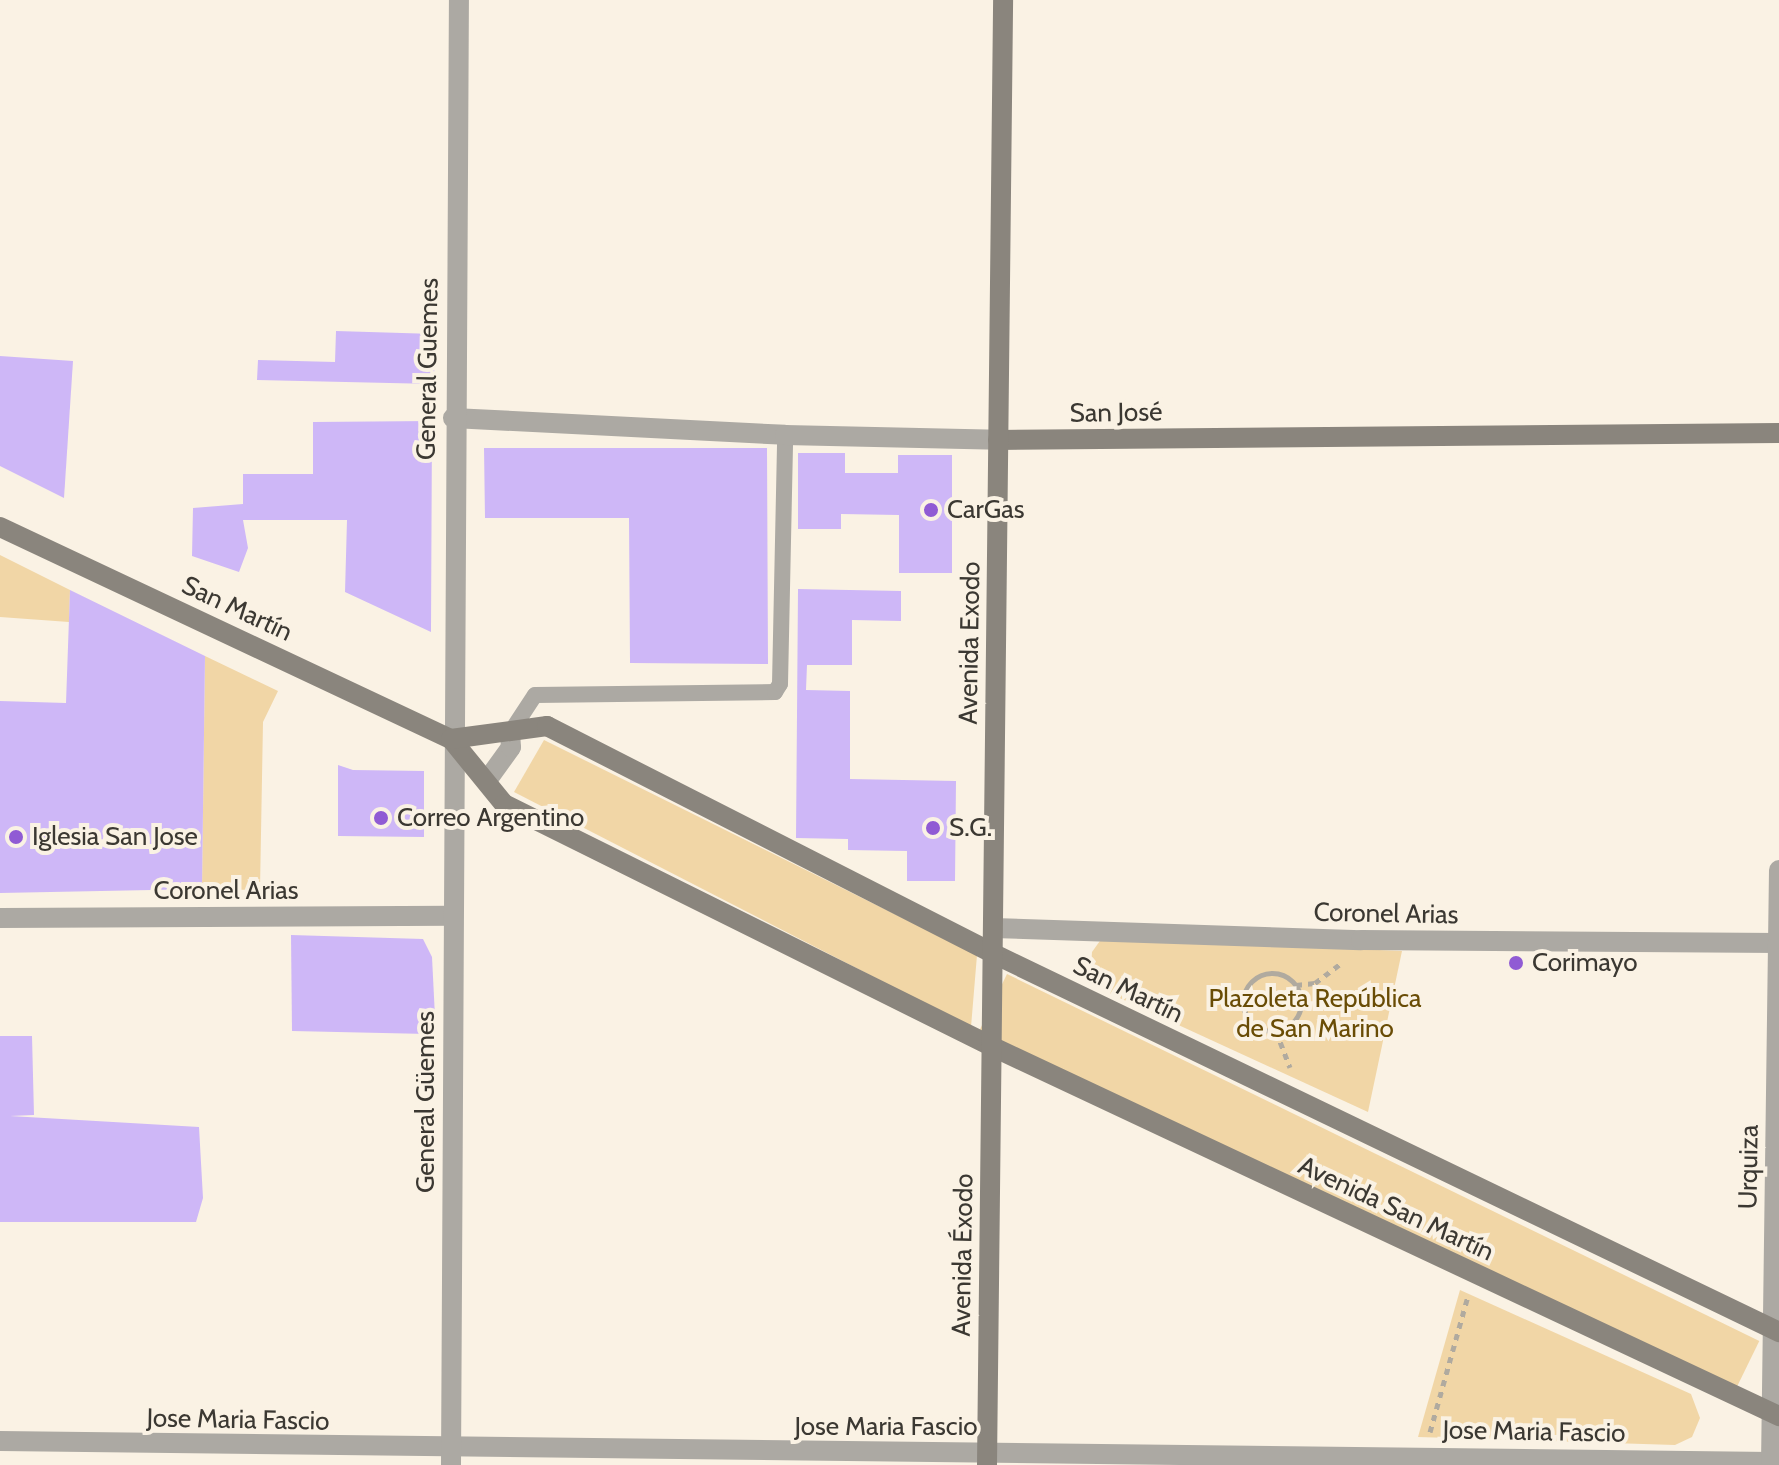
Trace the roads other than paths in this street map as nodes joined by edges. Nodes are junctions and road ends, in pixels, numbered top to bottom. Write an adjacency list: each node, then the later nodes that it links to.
1 (459, 0): 3 (street, General Guemes)
2 (1003, 0): 6 (main road, Avenida Exodo)
3 (453, 418): 5 (street, San José); 9 (street, General Guemes)
4 (1779, 433): 6 (main road, San José)
5 (785, 435): 6 (street, San José); 8 (lane)
6 (998, 440): 14 (main road, Avenida Exodo)
7 (0, 527): 9 (main road, San Martín)
8 (510, 733): 9 (main road, San Martín); 10 (street); 16 (main road, San Martín)
9 (451, 739): 10 (main road, San Martín); 12 (street, General Güemes)
10 (488, 779): 17 (main road, San Martín)
11 (1779, 870): 15 (street, Urquiza)
12 (452, 916): 13 (street, Coronel Arias); 21 (street, General Güemes)
13 (0, 918)
14 (993, 928): 15 (street, Coronel Arias); 16 (main road, Avenida Exodo)
15 (1778, 943): 18 (street, Urquiza)
16 (992, 953): 17 (main road, Avenida Exodo); 18 (main road, San Martín)
17 (991, 1046): 19 (main road, Avenida San Martín); 22 (main road, Avenida Éxodo)
18 (1776, 1330): 19 (street, Urquiza)
19 (1776, 1414): 23 (street, Urquiza)
20 (0, 1441): 21 (street, Jose Maria Fascio)
21 (451, 1458): 22 (street, Jose Maria Fascio)
22 (987, 1459): 23 (street, Jose Maria Fascio)
23 (1771, 1464)

